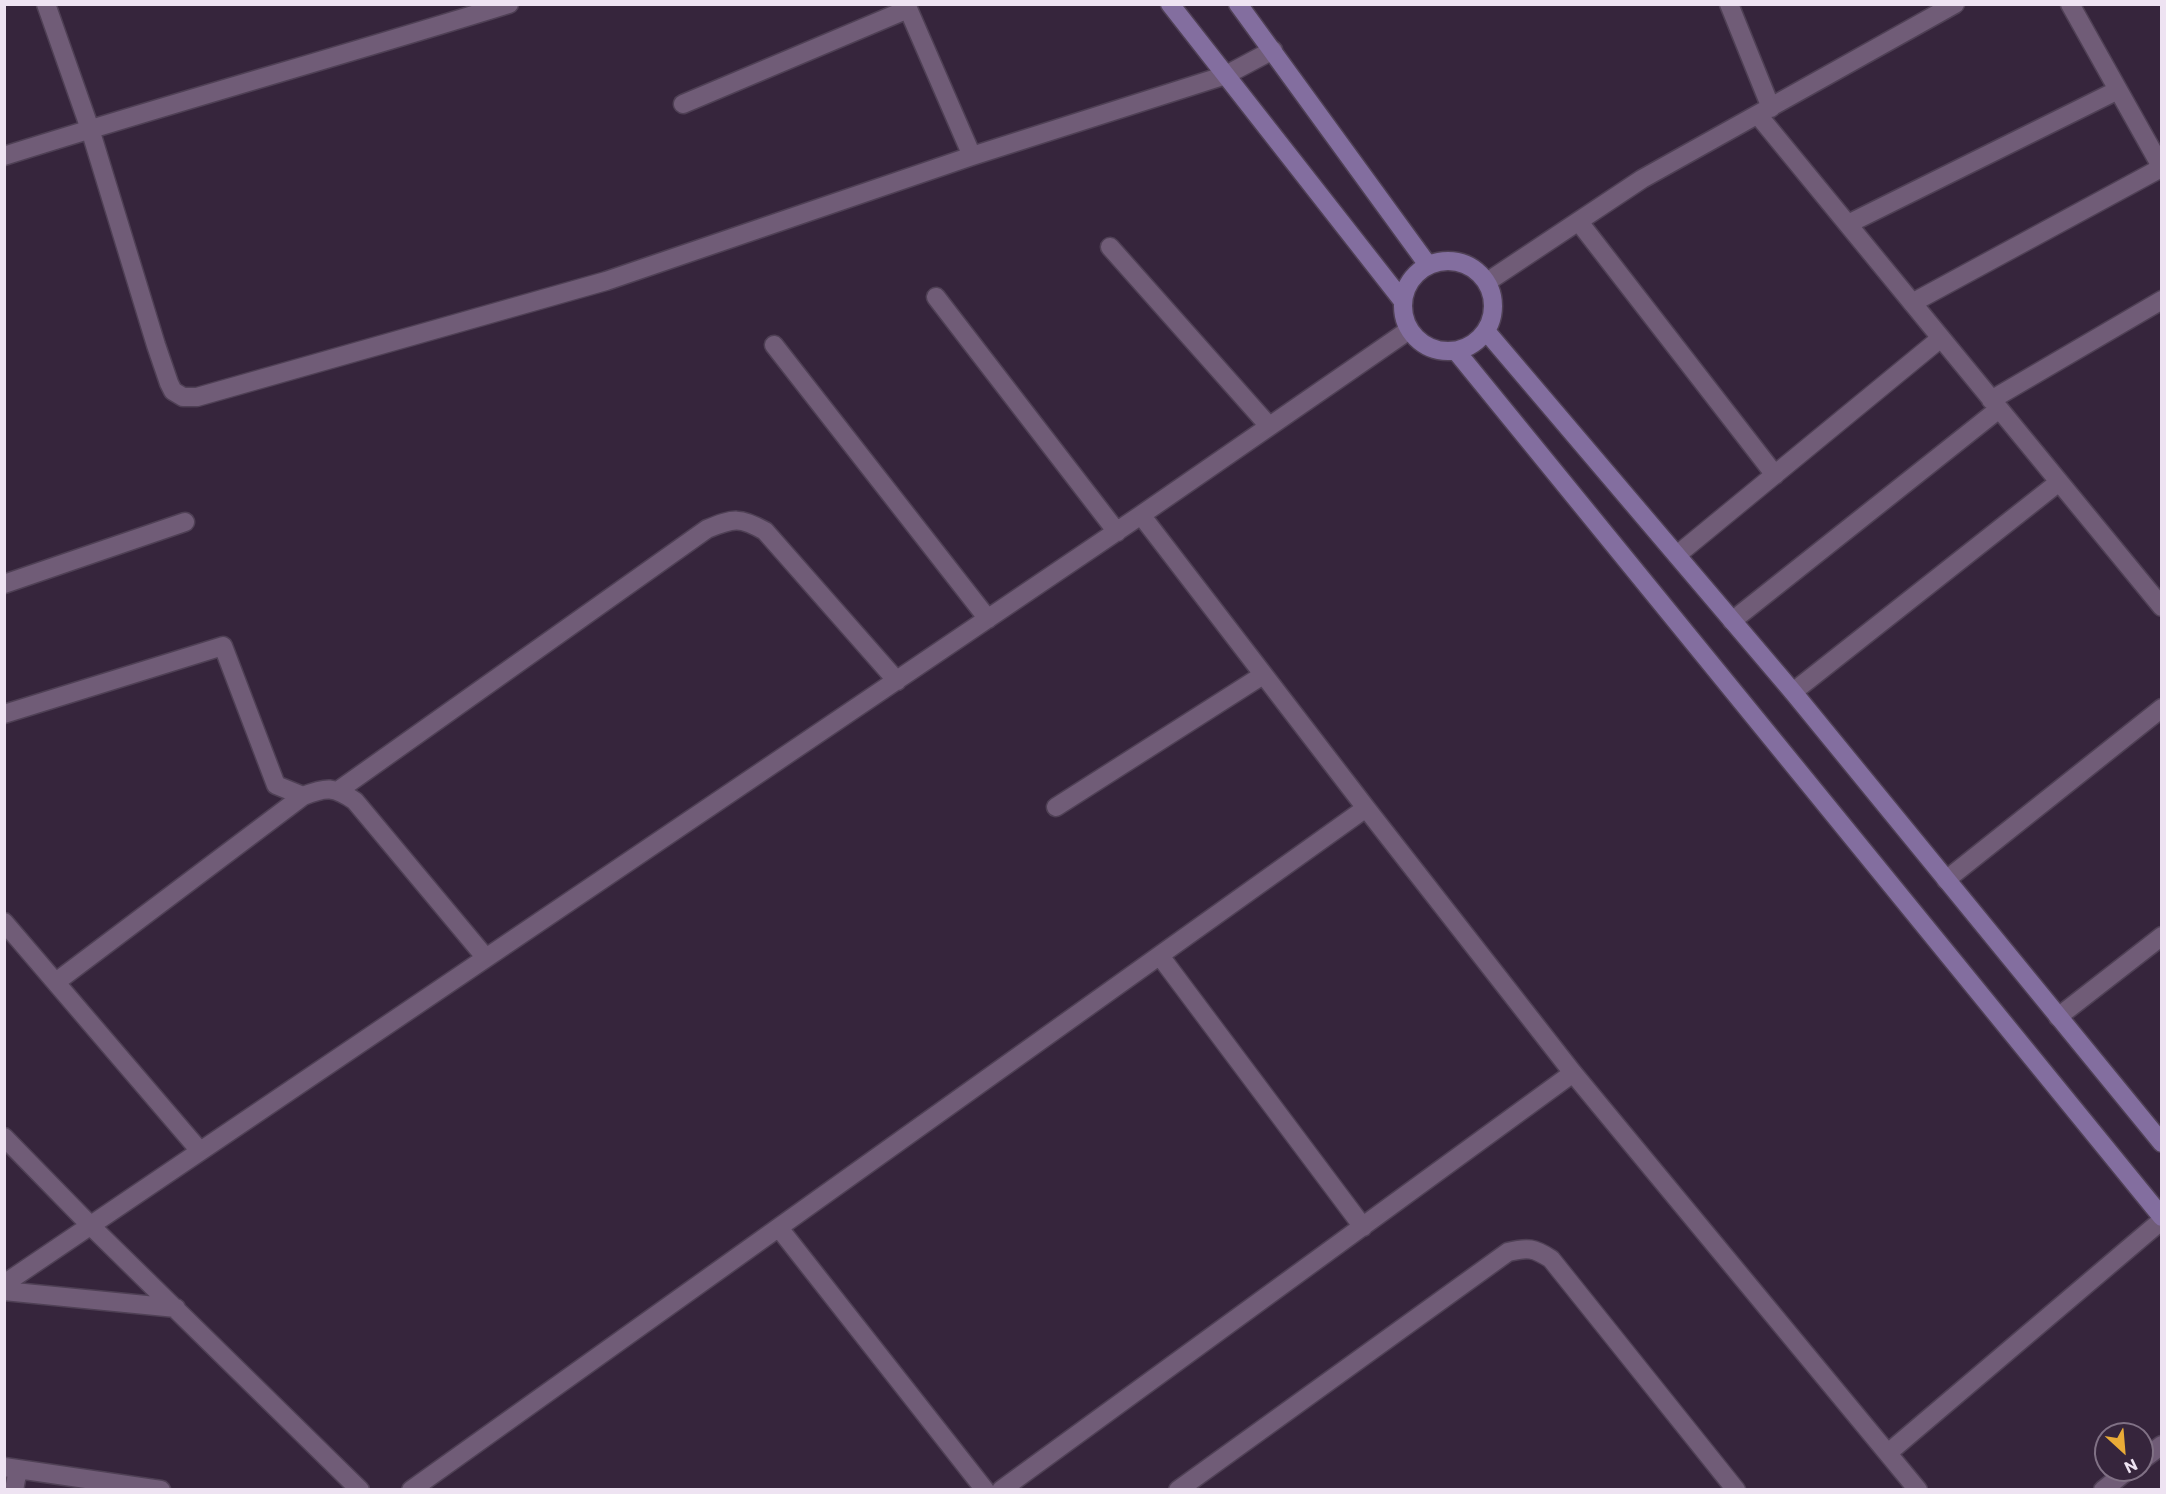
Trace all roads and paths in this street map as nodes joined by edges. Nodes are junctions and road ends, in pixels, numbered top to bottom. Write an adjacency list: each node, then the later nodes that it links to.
1 (46, 4): 14 (street)
2 (509, 4): 14 (street)
3 (1170, 4): 10 (street)
4 (1238, 4): 9 (street)
5 (1729, 4): 13 (street)
6 (1955, 4): 13 (street)
7 (2070, 4): 11 (street)
8 (907, 7): 12 (street); 16 (street)
9 (1273, 50): 10 (street); 21 (street)
10 (1226, 75): 16 (street); 24 (street)
11 (2118, 90): 17 (street); 19 (street)
12 (683, 104)
13 (1765, 111): 18 (street); 19 (street)
14 (90, 129): 15 (street); 16 (street)
15 (4, 156)
16 (972, 156)
17 (2162, 168): 26 (street)
18 (1579, 222): 22 (street); 34 (street)
19 (1848, 224): 26 (street)
20 (1110, 247): 33 (street)
21 (1428, 265): 22 (street); 24 (street)
22 (1487, 282): 28 (street)
23 (936, 297): 38 (street)
24 (1402, 300): 27 (street)
25 (2162, 300): 32 (street)
26 (1912, 303): 29 (street)
27 (1408, 330): 31 (street); 33 (street)
28 (1486, 331): 31 (street); 39 (street)
29 (1941, 338): 32 (street); 34 (street)
30 (774, 345): 42 (street)
31 (1456, 351): 64 (street)
32 (1995, 405): 35 (street); 43 (street)
33 (1269, 426): 36 (street)
34 (1775, 475): 39 (street)
35 (2059, 482): 41 (street); 46 (street)
36 (1141, 515): 38 (street); 44 (street)
37 (185, 522): 40 (street)
38 (1117, 532): 42 (street)
39 (1677, 555): 43 (street)
40 (4, 584)
41 (2162, 608)
42 (988, 619): 45 (street)
43 (1732, 621): 46 (street)
44 (1263, 675): 51 (street); 52 (street)
45 (897, 681): 49 (street); 57 (street)
46 (1793, 692): 53 (street)
47 (2162, 708): 53 (street)
48 (4, 714): 50 (street)
49 (339, 790): 50 (street); 57 (street)
50 (303, 796): 58 (street)
51 (1056, 807)
52 (1366, 808): 56 (street); 60 (street)
53 (1946, 880): 59 (street)
54 (4, 922): 58 (street)
55 (2162, 936): 59 (street)
56 (1160, 956): 66 (street); 67 (street)
57 (486, 958): 63 (street)
58 (57, 982): 63 (street)
59 (2058, 1017): 62 (street)
60 (1573, 1073): 66 (street); 71 (street)
61 (4, 1137): 65 (street)
62 (2162, 1143)
63 (200, 1151): 65 (street)
64 (2162, 1218): 71 (street)
65 (90, 1225): 68 (street); 70 (street)
66 (1363, 1227): 78 (street)
67 (778, 1228): 76 (street); 77 (street)
68 (4, 1284)
69 (4, 1291): 70 (street)
70 (176, 1308): 75 (street)
71 (1888, 1453): 81 (street)
72 (11, 1468): 73 (street); 74 (street)
73 (14, 1490)
74 (161, 1490)
75 (360, 1490)
76 (411, 1490)
77 (985, 1490)
78 (1001, 1490)
79 (1178, 1490): 80 (street)
80 (1736, 1490)
81 (1918, 1490)

